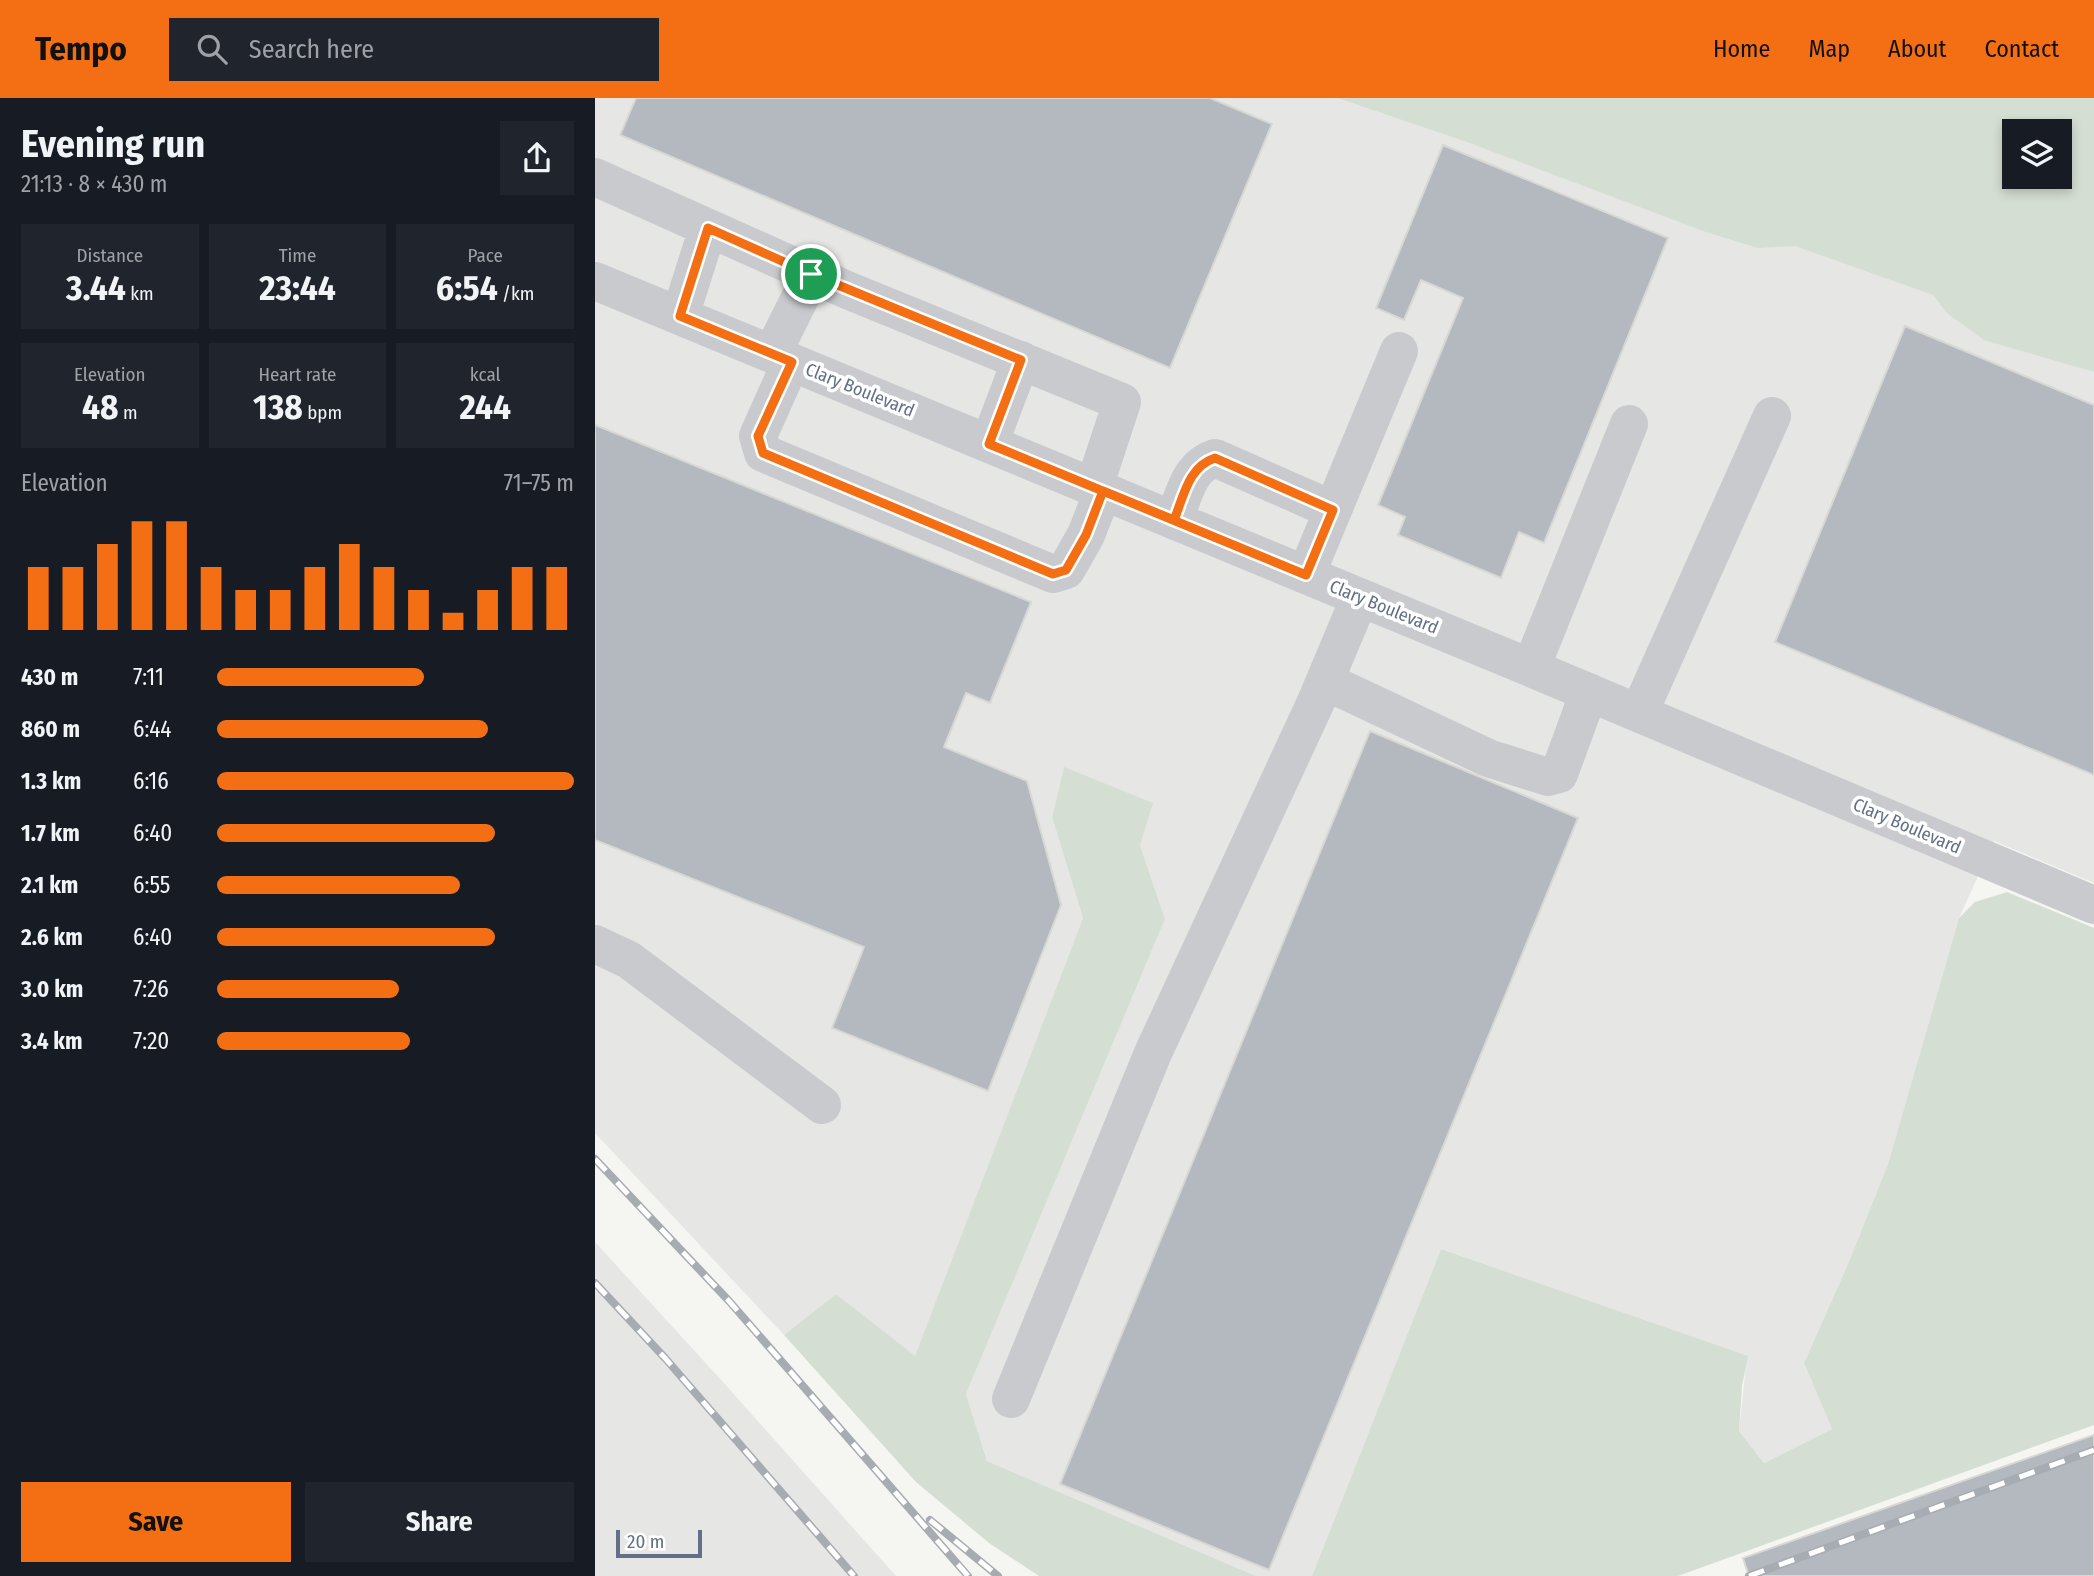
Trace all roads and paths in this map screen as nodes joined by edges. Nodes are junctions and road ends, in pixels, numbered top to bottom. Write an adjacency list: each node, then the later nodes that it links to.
1 (595, 177): 2 (street)
2 (708, 228): 3 (street); 5 (street)
3 (811, 274): 7 (street); 8 (street)
4 (595, 281): 5 (street, Clary Boulevard)
5 (680, 316): 7 (street, Clary Boulevard)
6 (1399, 351): 13 (street)
7 (782, 358): 11 (street, Clary Boulevard); 12 (street)
8 (1021, 360): 11 (street); 12 (street)
9 (1772, 416): 20 (street)
10 (1629, 424): 17 (street)
11 (989, 444): 12 (street, Clary Boulevard)
12 (1098, 489): 14 (street, Clary Boulevard)
13 (1333, 510): 14 (street); 15 (street)
14 (1174, 520): 15 (street, Clary Boulevard)
15 (1306, 575): 16 (street, Clary Boulevard)
16 (1360, 597): 17 (street, Clary Boulevard); 18 (street)
17 (1531, 668): 19 (street, Clary Boulevard)
18 (1325, 681): 19 (street); 24 (street)
19 (1589, 692): 20 (street, Clary Boulevard)
20 (1639, 713): 21 (street, Clary Boulevard)
21 (2094, 905)
22 (595, 944): 23 (street)
23 (822, 1105)
24 (1011, 1399)

